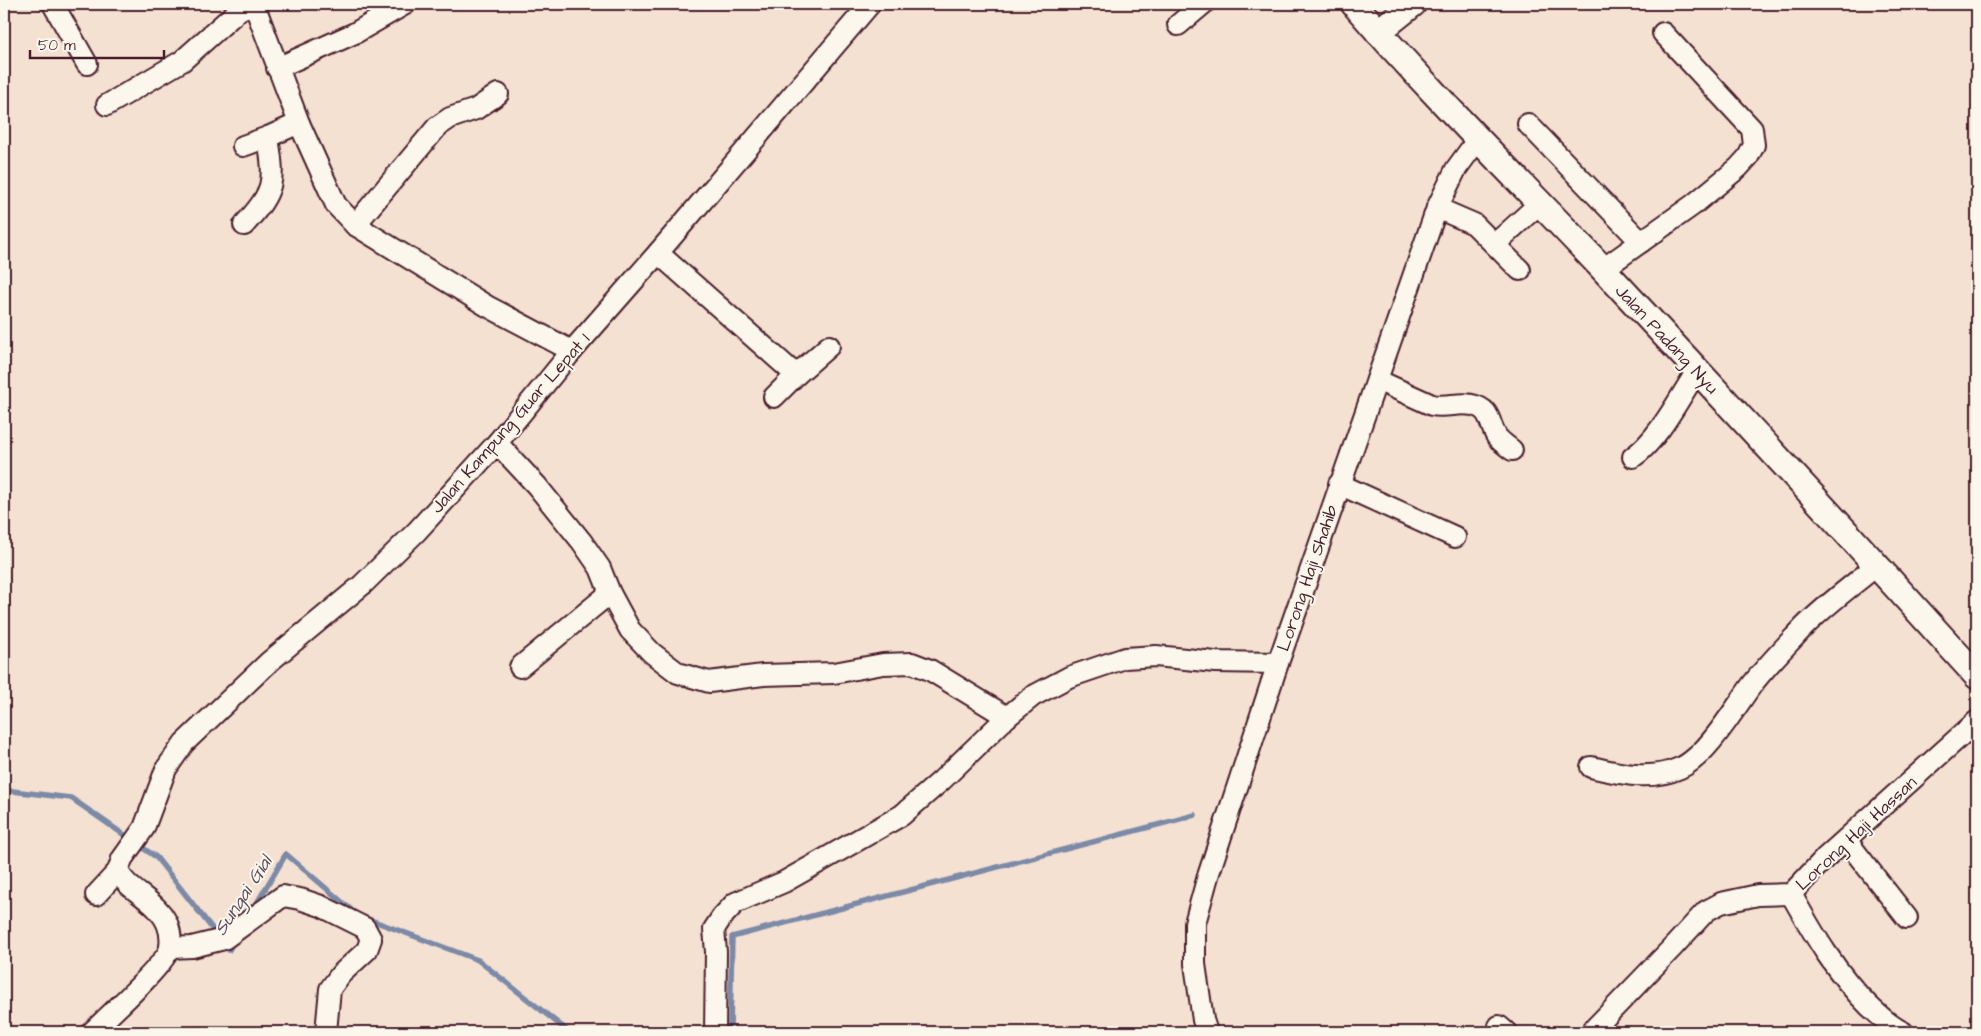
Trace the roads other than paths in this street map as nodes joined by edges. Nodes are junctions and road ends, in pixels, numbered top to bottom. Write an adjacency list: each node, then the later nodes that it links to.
1 (53, 4): 11 (street)
2 (253, 4): 12 (street); 14 (street)
3 (405, 4): 12 (street)
4 (870, 4): 26 (street, Jalan Kampung Guar Lepat 1)
5 (1203, 4): 8 (street)
6 (1354, 4): 9 (street, Jalan Padang Nyu)
7 (1413, 4): 9 (street)
8 (1178, 25)
9 (1378, 32): 18 (street, Jalan Padang Nyu)
10 (1664, 33): 24 (street)
11 (87, 64)
12 (277, 68): 15 (street)
13 (498, 94): 23 (street)
14 (107, 105)
15 (299, 123): 17 (street); 23 (street)
16 (1528, 124): 24 (street)
17 (268, 137): 19 (street); 22 (street)
18 (1478, 139): 20 (street, Jalan Padang Nyu); 21 (street, Lorong Haji Shahib)
19 (243, 146)
20 (1540, 203): 25 (street); 27 (street, Jalan Padang Nyu)
21 (1437, 208): 25 (street); 33 (street, Lorong Haji Shahib)
22 (244, 225)
23 (356, 225): 30 (street)
24 (1641, 242): 27 (street)
25 (1495, 244): 28 (street)
26 (658, 253): 30 (street, Jalan Kampung Guar Lepat 1); 32 (street)
27 (1603, 269): 31 (street, Jalan Padang Nyu)
28 (1520, 270)
29 (829, 346): 32 (street)
30 (572, 351): 35 (street, Jalan Kampung Guar Lepat 1)
31 (1697, 371): 37 (street); 40 (street, Jalan Padang Nyu)
32 (796, 375): 34 (street)
33 (1377, 380): 36 (street); 38 (street, Lorong Haji Shahib)
34 (774, 397)
35 (497, 443): 41 (street); 49 (street, Jalan Kampung Guar Lepat 1)
36 (1512, 450)
37 (1632, 457)
38 (1339, 484): 39 (street); 42 (street, Lorong Haji Shahib)
39 (1455, 537)
40 (1876, 565): 44 (street, Jalan Padang Nyu); 47 (street)
41 (610, 593): 43 (street); 45 (street)
42 (1278, 663): 45 (street); 57 (street, Lorong Haji Shahib)
43 (520, 667)
44 (1977, 676)
45 (1007, 717): 56 (street)
46 (1977, 721): 48 (street, Lorong Haji Hassan)
47 (1591, 767)
48 (1846, 840): 50 (street, Lorong Haji Hassan); 52 (street)
49 (118, 871): 51 (street, Jalan Kampung Guar Lepat 1); 53 (street)
50 (1791, 894): 58 (street, Lorong Haji Hassan); 59 (street)
51 (96, 896)
52 (1907, 918)
53 (170, 948): 54 (street); 55 (street)
54 (92, 1032)
55 (326, 1032)
56 (715, 1032)
57 (1207, 1032)
58 (1590, 1032)
59 (1903, 1032)

